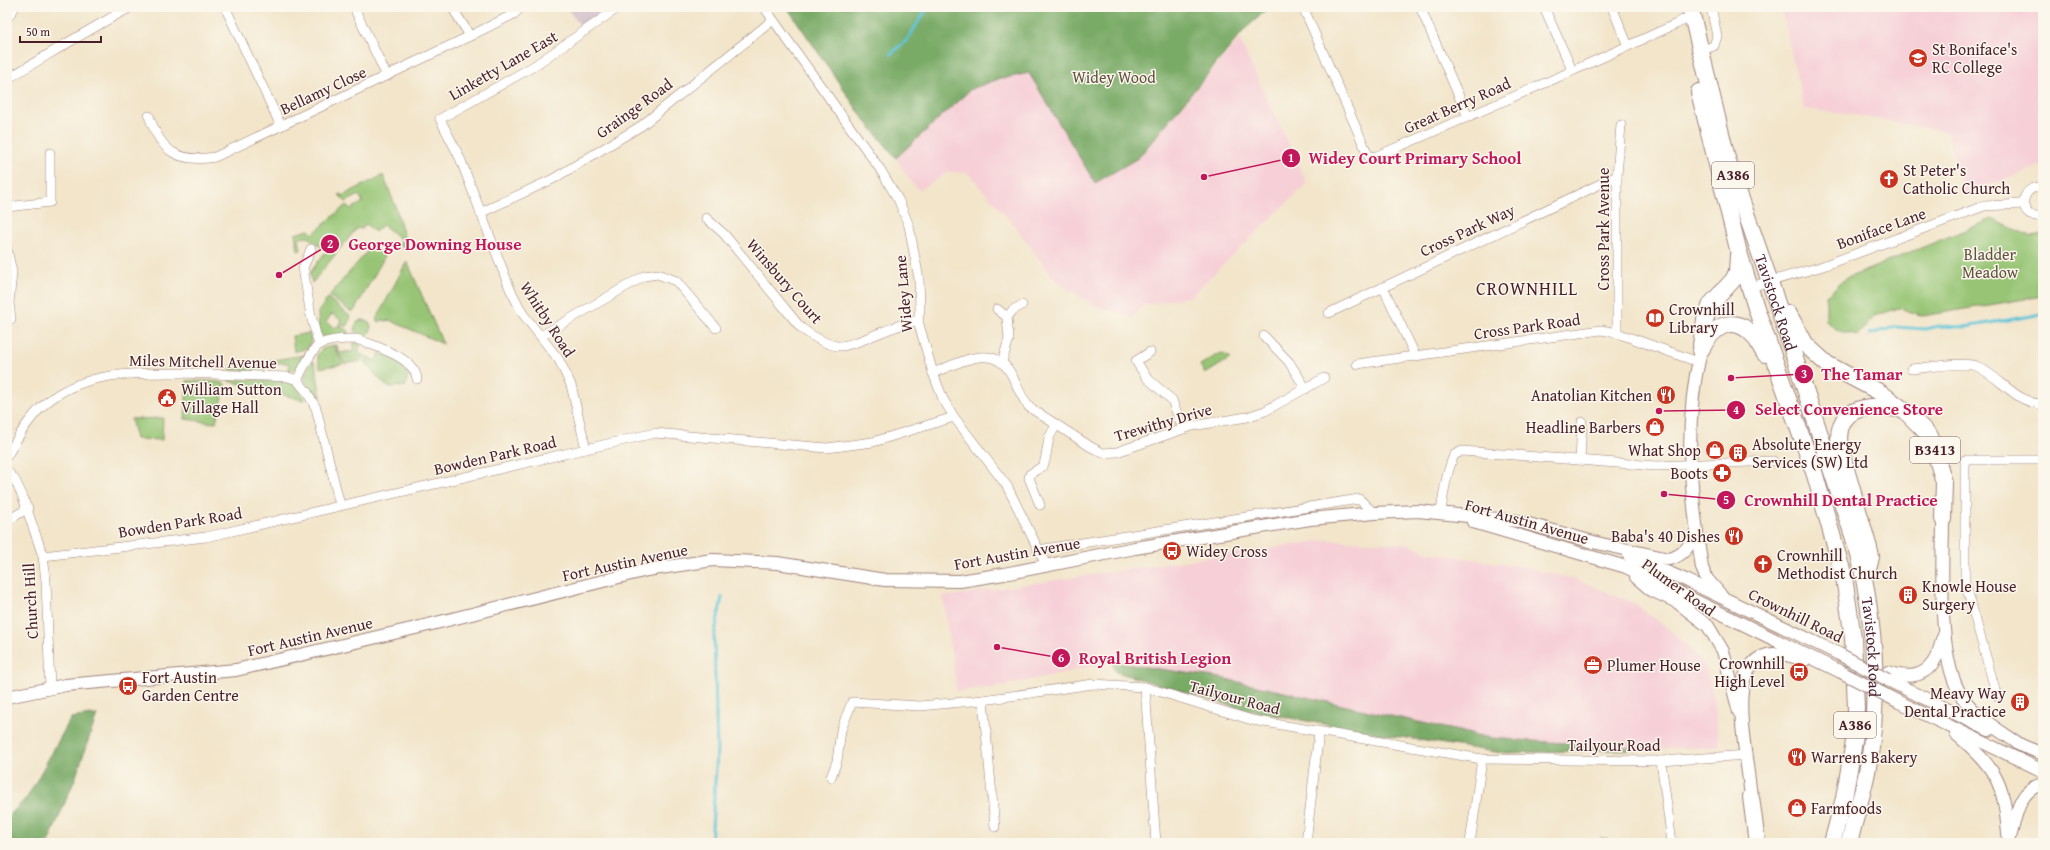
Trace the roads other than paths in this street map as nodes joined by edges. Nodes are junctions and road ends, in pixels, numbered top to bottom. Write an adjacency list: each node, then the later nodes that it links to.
1 (15, 7): 15 (street)
2 (131, 7): 22 (street)
3 (225, 7): 27 (street)
4 (452, 7): 17 (street)
5 (521, 7): 17 (street, Bellamy Close)
6 (619, 7): 25 (street, Linketty Lane East)
7 (764, 7): 16 (street, Widey Lane)
8 (1303, 7): 24 (street, Great Berry Road)
9 (1420, 7): 24 (street)
10 (1544, 7): 20 (street)
11 (1612, 7): 18 (street)
12 (1711, 7): 19 (street)
13 (1684, 11): 18 (street, Great Berry Road); 19 (highway, A386)
14 (356, 12): 21 (street)
15 (7, 18)
16 (773, 20): 33 (street, Grainge Road); 47 (street, Widey Lane)
17 (470, 36): 21 (street, Bellamy Close)
18 (1628, 46): 20 (street, Great Berry Road)
19 (1694, 50): 38 (highway, Tavistock Road / A386); 39 (highway, Tavistock Road / A386)
20 (1572, 70): 24 (street, Great Berry Road)
21 (388, 76): 27 (street, Bellamy Close)
22 (7, 79)
23 (149, 116): 27 (street, Bellamy Close)
24 (1468, 116)
25 (440, 119): 33 (street, Whitby Road)
26 (1620, 125): 29 (street, Cross Park Avenue)
27 (281, 126)
28 (50, 153): 32 (street)
29 (1617, 176): 40 (street, Cross Park Way); 49 (street, Cross Park Avenue)
30 (2043, 187): 31 (street)
31 (2023, 204): 34 (street); 39 (street, Boniface Lane)
32 (7, 207)
33 (480, 213): 50 (street, Whitby Road)
34 (2043, 217)
35 (706, 218): 47 (street, Winsbury Court)
36 (7, 249): 46 (street)
37 (311, 249): 52 (street)
38 (1738, 249): 41 (highway, Tavistock Road / A386); 54 (highway)
39 (1771, 284): 41 (street, Boniface Lane); 66 (highway); 91 (highway, Tavistock Road / A386)
40 (1383, 287): 44 (street, Cross Park Way); 55 (street)
41 (1750, 287): 64 (highway, Tavistock Road / A386)
42 (1022, 305): 45 (street)
43 (997, 310): 45 (street)
44 (1329, 313)
45 (1007, 317): 56 (street)
46 (11, 319)
47 (918, 321): 59 (street, Widey Lane)
48 (716, 328): 50 (street)
49 (1617, 332): 54 (street, Cross Park Road); 55 (street, Cross Park Road)
50 (541, 336): 71 (street, Whitby Road)
51 (1264, 336): 63 (street)
52 (319, 345): 61 (street); 62 (street)
53 (1150, 352): 70 (street)
54 (1699, 356): 64 (highway); 76 (main road)
55 (1416, 357): 57 (street, Cross Park Road)
56 (1002, 362): 59 (street); 69 (street, Trewithy Drive)
57 (1357, 364)
58 (1911, 369): 65 (street)
59 (933, 373): 67 (street, Widey Lane)
60 (1324, 378): 63 (street, Trewithy Drive)
61 (417, 379)
62 (296, 380): 72 (street, Miles Mitchell Avenue); 78 (street, Miles Mitchell Avenue)
63 (1306, 389): 70 (street, Trewithy Drive)
64 (1786, 395): 109 (highway, Tavistock Road / A386)
65 (2043, 404)
66 (1905, 411): 83 (highway, B3413); 91 (highway)
67 (954, 416): 71 (street, Bowden Park Road); 87 (street, Widey Lane)
68 (1582, 422): 73 (street)
69 (1056, 425): 70 (street, Trewithy Drive); 79 (street)
70 (1183, 429)
71 (586, 449): 78 (street, Bowden Park Road)
72 (7, 456)
73 (1580, 460): 76 (street); 82 (street)
74 (2043, 460): 98 (street)
75 (1774, 461): 76 (street)
76 (1690, 466): 85 (main road)
77 (7, 471): 80 (street, Church Hill)
78 (340, 505): 88 (street, Bowden Park Road)
79 (1040, 505)
80 (28, 508): 84 (street); 88 (street, Church Hill)
81 (1374, 513): 82 (main road, Fort Austin Avenue); 87 (street, Fort Austin Avenue); 89 (main road, Fort Austin Avenue)
82 (1441, 513): 86 (main road, Fort Austin Avenue); 90 (main road, Fort Austin Avenue)
83 (1943, 519): 93 (main road, B3413)
84 (7, 521)
85 (1696, 532): 86 (main road, Fort Austin Avenue); 92 (main road)
86 (1597, 543): 92 (main road, Crownhill Road)
87 (1038, 550): 89 (street, Widey Lane)
88 (43, 556): 97 (street, Church Hill)
89 (1046, 566): 97 (main road, Fort Austin Avenue)
90 (1626, 567): 94 (main road, Crownhill Road); 102 (main road, Plumer Road)
91 (1865, 581): 110 (highway, Tavistock Road / A386)
92 (1723, 598): 95 (main road, Crownhill Road, bridge)
93 (1944, 625): 95 (main road, B3413); 104 (main road, B3413)
94 (1828, 666): 101 (main road, Crownhill Road, bridge); 102 (main road, Plumer Road)
95 (1888, 676): 104 (main road, Crownhill Road / B3413)
96 (1145, 687): 100 (street, Tailyour Road); 103 (street, Tailyour Road); 117 (street)
97 (50, 689): 99 (main road, Fort Austin Avenue)
98 (1997, 696)
99 (7, 697)
100 (983, 700): 112 (street, Tailyour Road); 115 (street)
101 (1941, 721): 111 (main road, Crownhill Road); 125 (main road)
102 (1742, 723): 106 (main road, Plumer Road)
103 (1319, 732): 107 (street, Tailyour Road); 118 (street)
104 (2024, 747): 105 (main road, Crownhill Road / B3413)
105 (2043, 754)
106 (1747, 755): 108 (street, Tailyour Road); 114 (main road, Plumer Road)
107 (1482, 759): 108 (street, Tailyour Road); 119 (street)
108 (1661, 761): 120 (street)
109 (1850, 765): 121 (highway); 122 (highway, Tavistock Road / A386)
110 (1867, 771): 123 (highway, Tavistock Road / A386); 124 (highway)
111 (2043, 771)
112 (831, 778)
113 (2043, 784): 125 (main road)
114 (1750, 797): 116 (highway)
115 (995, 827)
116 (1757, 842)
117 (1156, 843)
118 (1306, 843)
119 (1470, 843)
120 (1672, 843)
121 (1820, 843)
122 (1832, 843)
123 (1849, 843)
124 (1859, 843)
125 (2009, 843)

